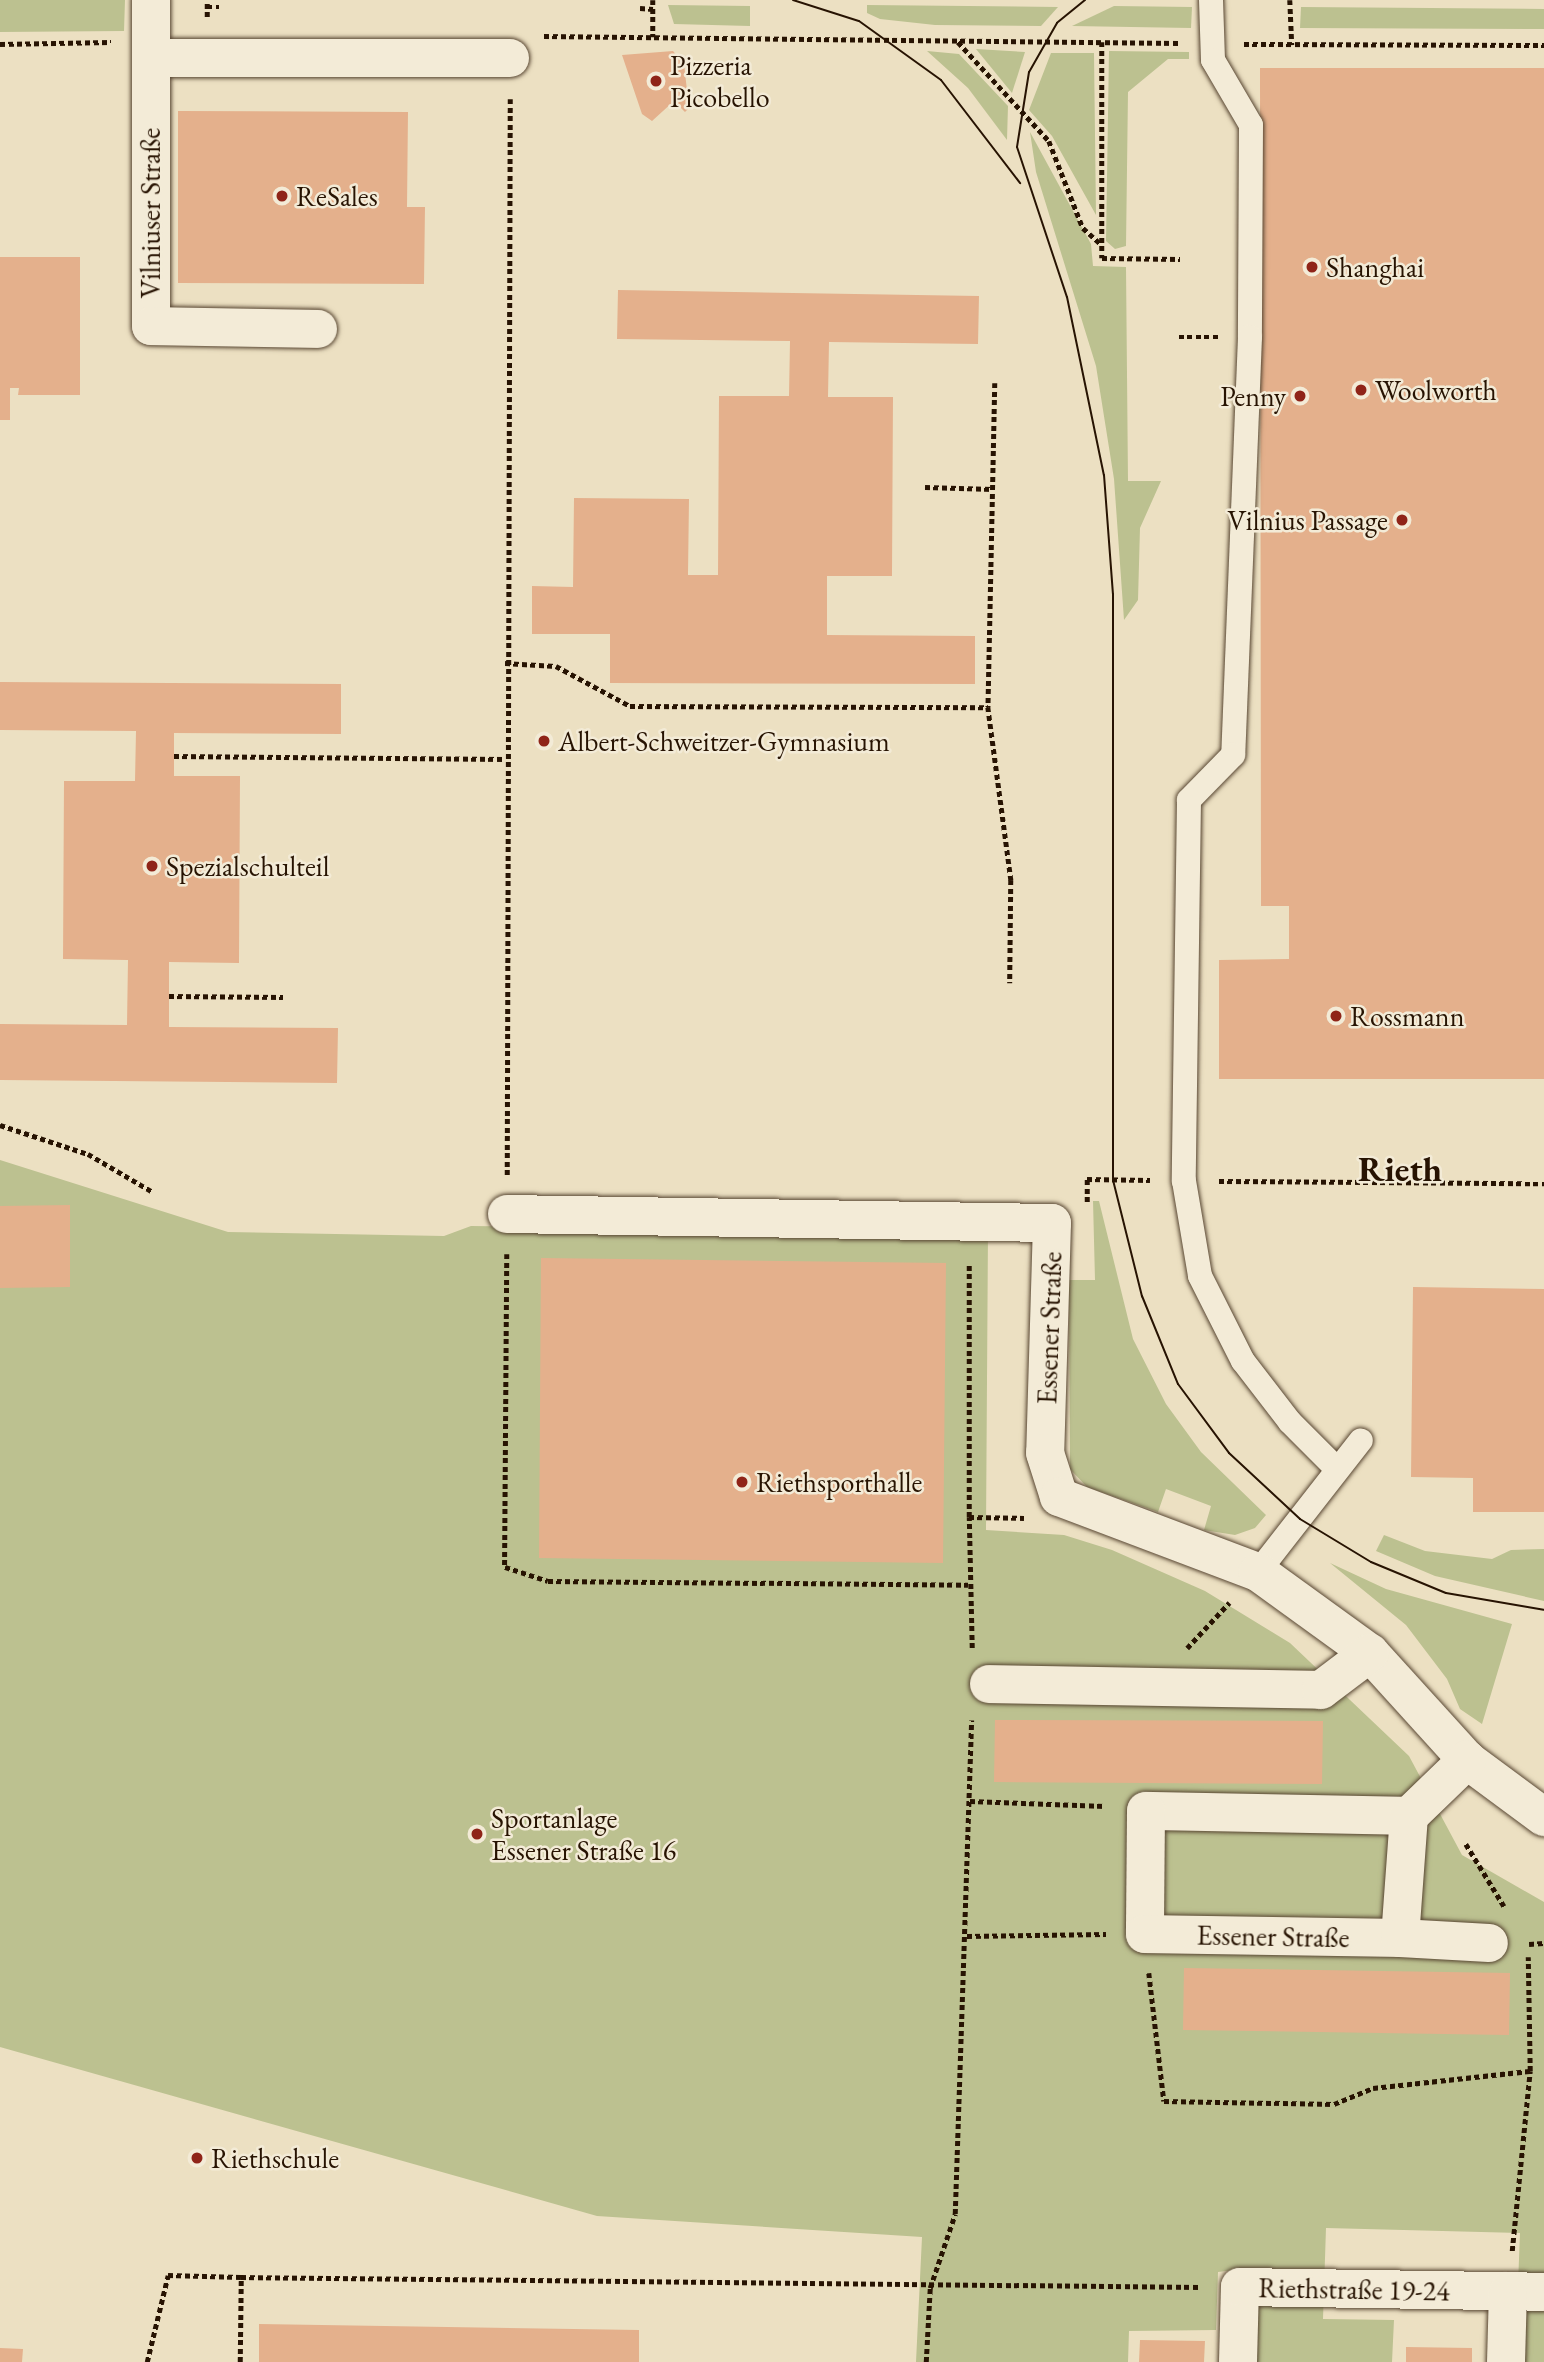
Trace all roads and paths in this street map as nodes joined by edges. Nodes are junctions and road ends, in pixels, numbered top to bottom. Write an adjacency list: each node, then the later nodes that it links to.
1 (151, 0): 15 (street, Vilniuser Straße)
2 (653, 0): 8 (path)
3 (1211, 0): 16 (lane)
4 (1290, 0): 13 (path)
5 (207, 7): 6 (path)
6 (219, 7)
7 (640, 8): 8 (path)
8 (653, 9): 9 (path)
9 (653, 37): 10 (path); 17 (path)
10 (957, 41): 11 (path); 18 (path)
11 (1102, 43): 16 (path); 18 (path)
12 (0, 44): 15 (path)
13 (1292, 45): 14 (path); 16 (path)
14 (1544, 45)
15 (151, 50): 17 (street); 20 (street, Vilniuser Straße)
16 (1212, 52): 32 (lane)
17 (510, 58): 24 (path)
18 (1101, 244): 19 (path)
19 (1180, 259)
20 (318, 330)
21 (995, 383): 23 (path)
22 (925, 487): 23 (path)
23 (993, 489): 25 (path)
24 (505, 663): 25 (path); 27 (path)
25 (988, 707): 28 (path)
26 (174, 756): 27 (path)
27 (505, 759): 35 (path)
28 (1010, 983)
29 (169, 996): 30 (path)
30 (284, 998)
31 (0, 1125): 34 (path)
32 (1185, 1181): 33 (path); 36 (path); 39 (lane)
33 (1544, 1183)
34 (153, 1192)
35 (507, 1214): 37 (street, Essener Straße); 43 (path)
36 (1087, 1218)
37 (970, 1222): 40 (street, Essener Straße); 41 (path)
38 (1361, 1440): 39 (lane)
39 (1337, 1469): 42 (lane)
40 (1050, 1480): 41 (path); 42 (street)
41 (969, 1517): 43 (path)
42 (1258, 1572): 44 (street); 46 (path)
43 (968, 1585): 45 (path)
44 (1370, 1653): 46 (street); 47 (street)
45 (977, 1684): 46 (street); 48 (path)
46 (1143, 1686)
47 (1467, 1760): 50 (street); 51 (street)
48 (970, 1801): 49 (path); 55 (path)
49 (1146, 1811): 50 (street); 54 (street)
50 (1409, 1816): 56 (street)
51 (1544, 1817)
52 (1466, 1844): 53 (path)
53 (1506, 1929): 56 (street, Essener Straße); 57 (path)
54 (1145, 1934): 55 (path); 56 (street, Essener Straße); 57 (path)
55 (967, 1936): 60 (path)
56 (1400, 1938)
57 (1530, 2071): 61 (path)
58 (241, 2277): 60 (path); 62 (path); 63 (path)
59 (1240, 2287): 60 (path); 61 (street, Riethstraße 19-24); 65 (street, Riethstraße 19-24)
60 (930, 2288): 64 (path)
61 (1526, 2291): 66 (street)
62 (146, 2362)
63 (240, 2362)
64 (926, 2362)
65 (1238, 2362)
66 (1506, 2362)

